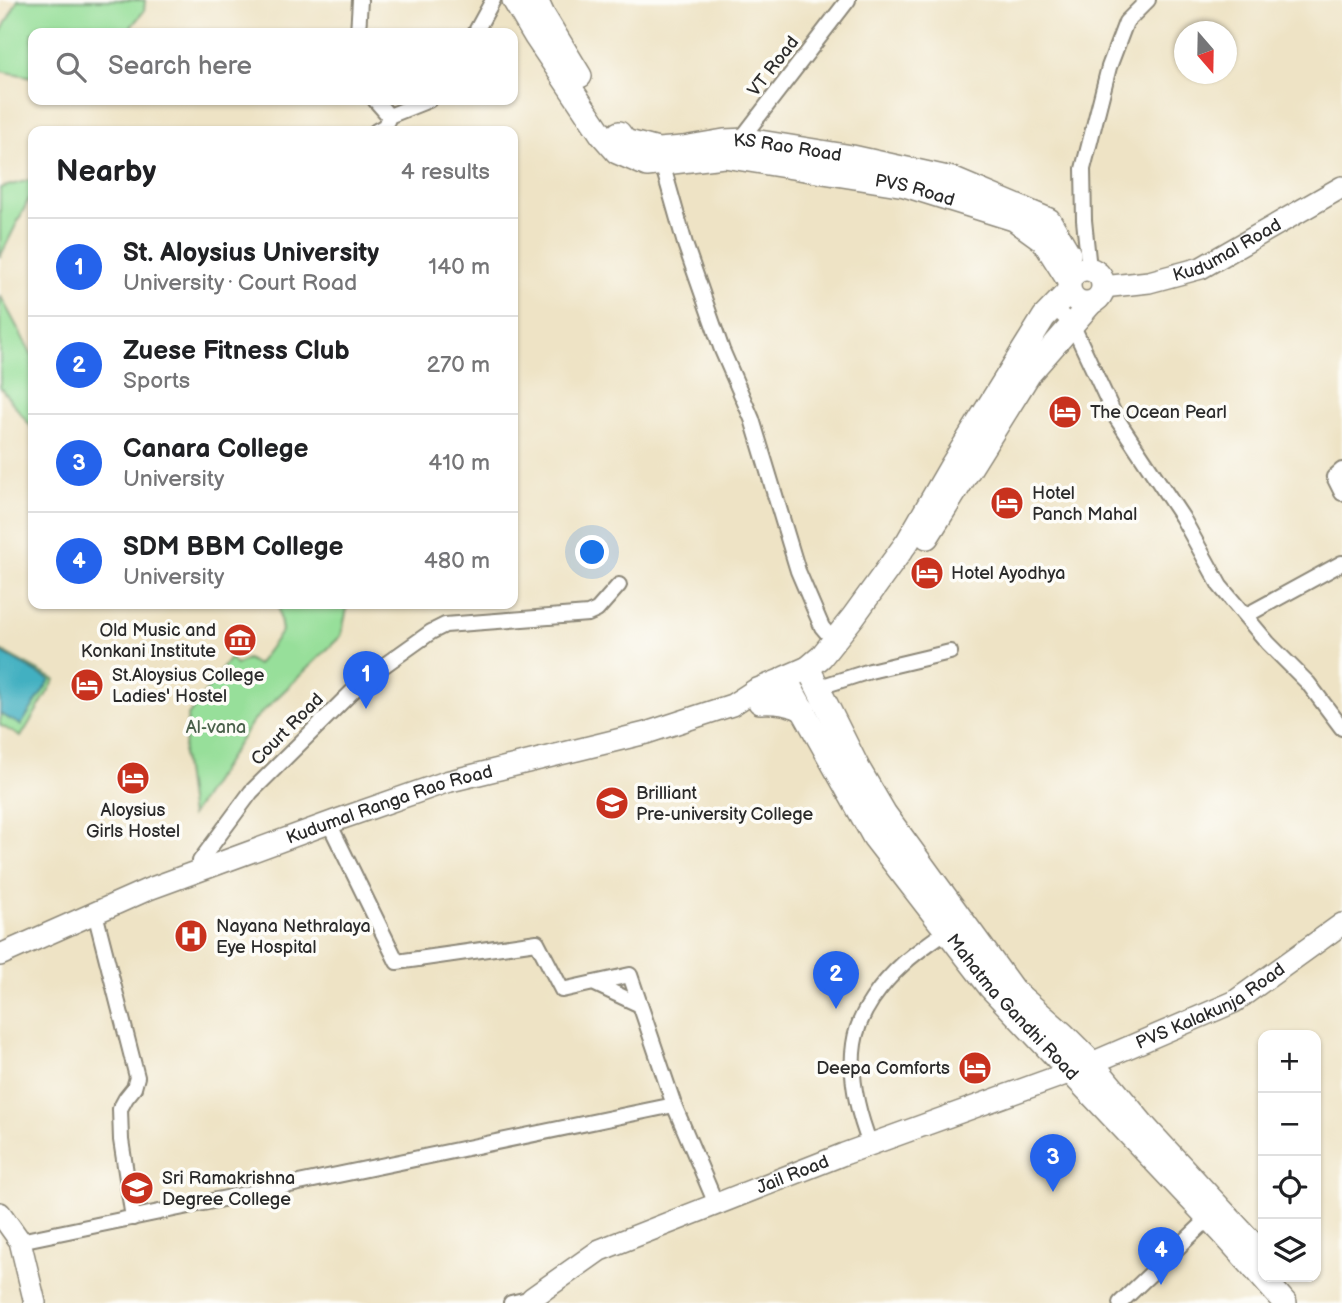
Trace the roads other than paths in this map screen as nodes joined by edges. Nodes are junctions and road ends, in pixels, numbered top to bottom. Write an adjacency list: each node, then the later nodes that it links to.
1 (360, 0): 7 (street)
2 (494, 0): 8 (street)
3 (514, 0): 14 (main road)
4 (536, 0): 13 (main road, KS Rao Road)
5 (848, 0): 13 (street, VT Road)
6 (1148, 0): 16 (street)
7 (358, 28)
8 (478, 28)
9 (379, 105): 11 (street)
10 (416, 105): 11 (street)
11 (389, 116): 12 (street)
12 (385, 126)
13 (735, 149): 14 (main road, PVS Road); 16 (main road, PVS Road)
14 (655, 164): 24 (street)
15 (1342, 187): 16 (street, Kudumal Road)
16 (1079, 287): 17 (main road); 23 (main road)
17 (1072, 324): 22 (street); 23 (main road)
18 (1342, 470): 19 (street)
19 (1342, 493)
20 (1342, 563): 22 (street)
21 (619, 585): 31 (street, Court Road)
22 (1245, 616): 29 (street)
23 (854, 627): 24 (main road); 26 (main road)
24 (833, 640): 26 (main road)
25 (950, 652): 26 (street)
26 (812, 688): 27 (main road); 28 (street, Kudumal Ranga Rao Road); 34 (main road, Mahatma Gandhi Road); 38 (main road, Mahatma Gandhi Road)
27 (760, 702): 28 (street)
28 (732, 705): 30 (street, Kudumal Ranga Rao Road)
29 (1342, 728)
30 (329, 823): 31 (street, Kudumal Ranga Rao Road); 36 (street)
31 (191, 868): 32 (street, Kudumal Ranga Rao Road)
32 (95, 913): 35 (street, Kudumal Ranga Rao Road); 43 (street)
33 (1342, 924): 38 (street, PVS Kalakunja Road)
34 (947, 930): 38 (main road, Mahatma Gandhi Road); 40 (street)
35 (0, 955)
36 (593, 983): 37 (street); 37 (street)
37 (640, 1005): 39 (street)
38 (1081, 1067): 40 (street, Jail Road); 44 (main road, Mahatma Gandhi Road); 46 (main road, Mahatma Gandhi Road)
39 (674, 1105): 41 (street); 43 (street)
40 (870, 1144): 41 (street, Jail Road)
41 (716, 1204): 48 (street, Jail Road)
42 (0, 1213): 45 (street)
43 (133, 1217): 45 (street)
44 (1209, 1218): 51 (street); 52 (main road, Mahatma Gandhi Road)
45 (19, 1241): 49 (street)
46 (1258, 1250)
47 (1285, 1282): 53 (main road)
48 (530, 1300): 50 (street)
49 (35, 1303)
50 (511, 1303)
51 (1120, 1303)
52 (1285, 1303)
53 (1302, 1303)

